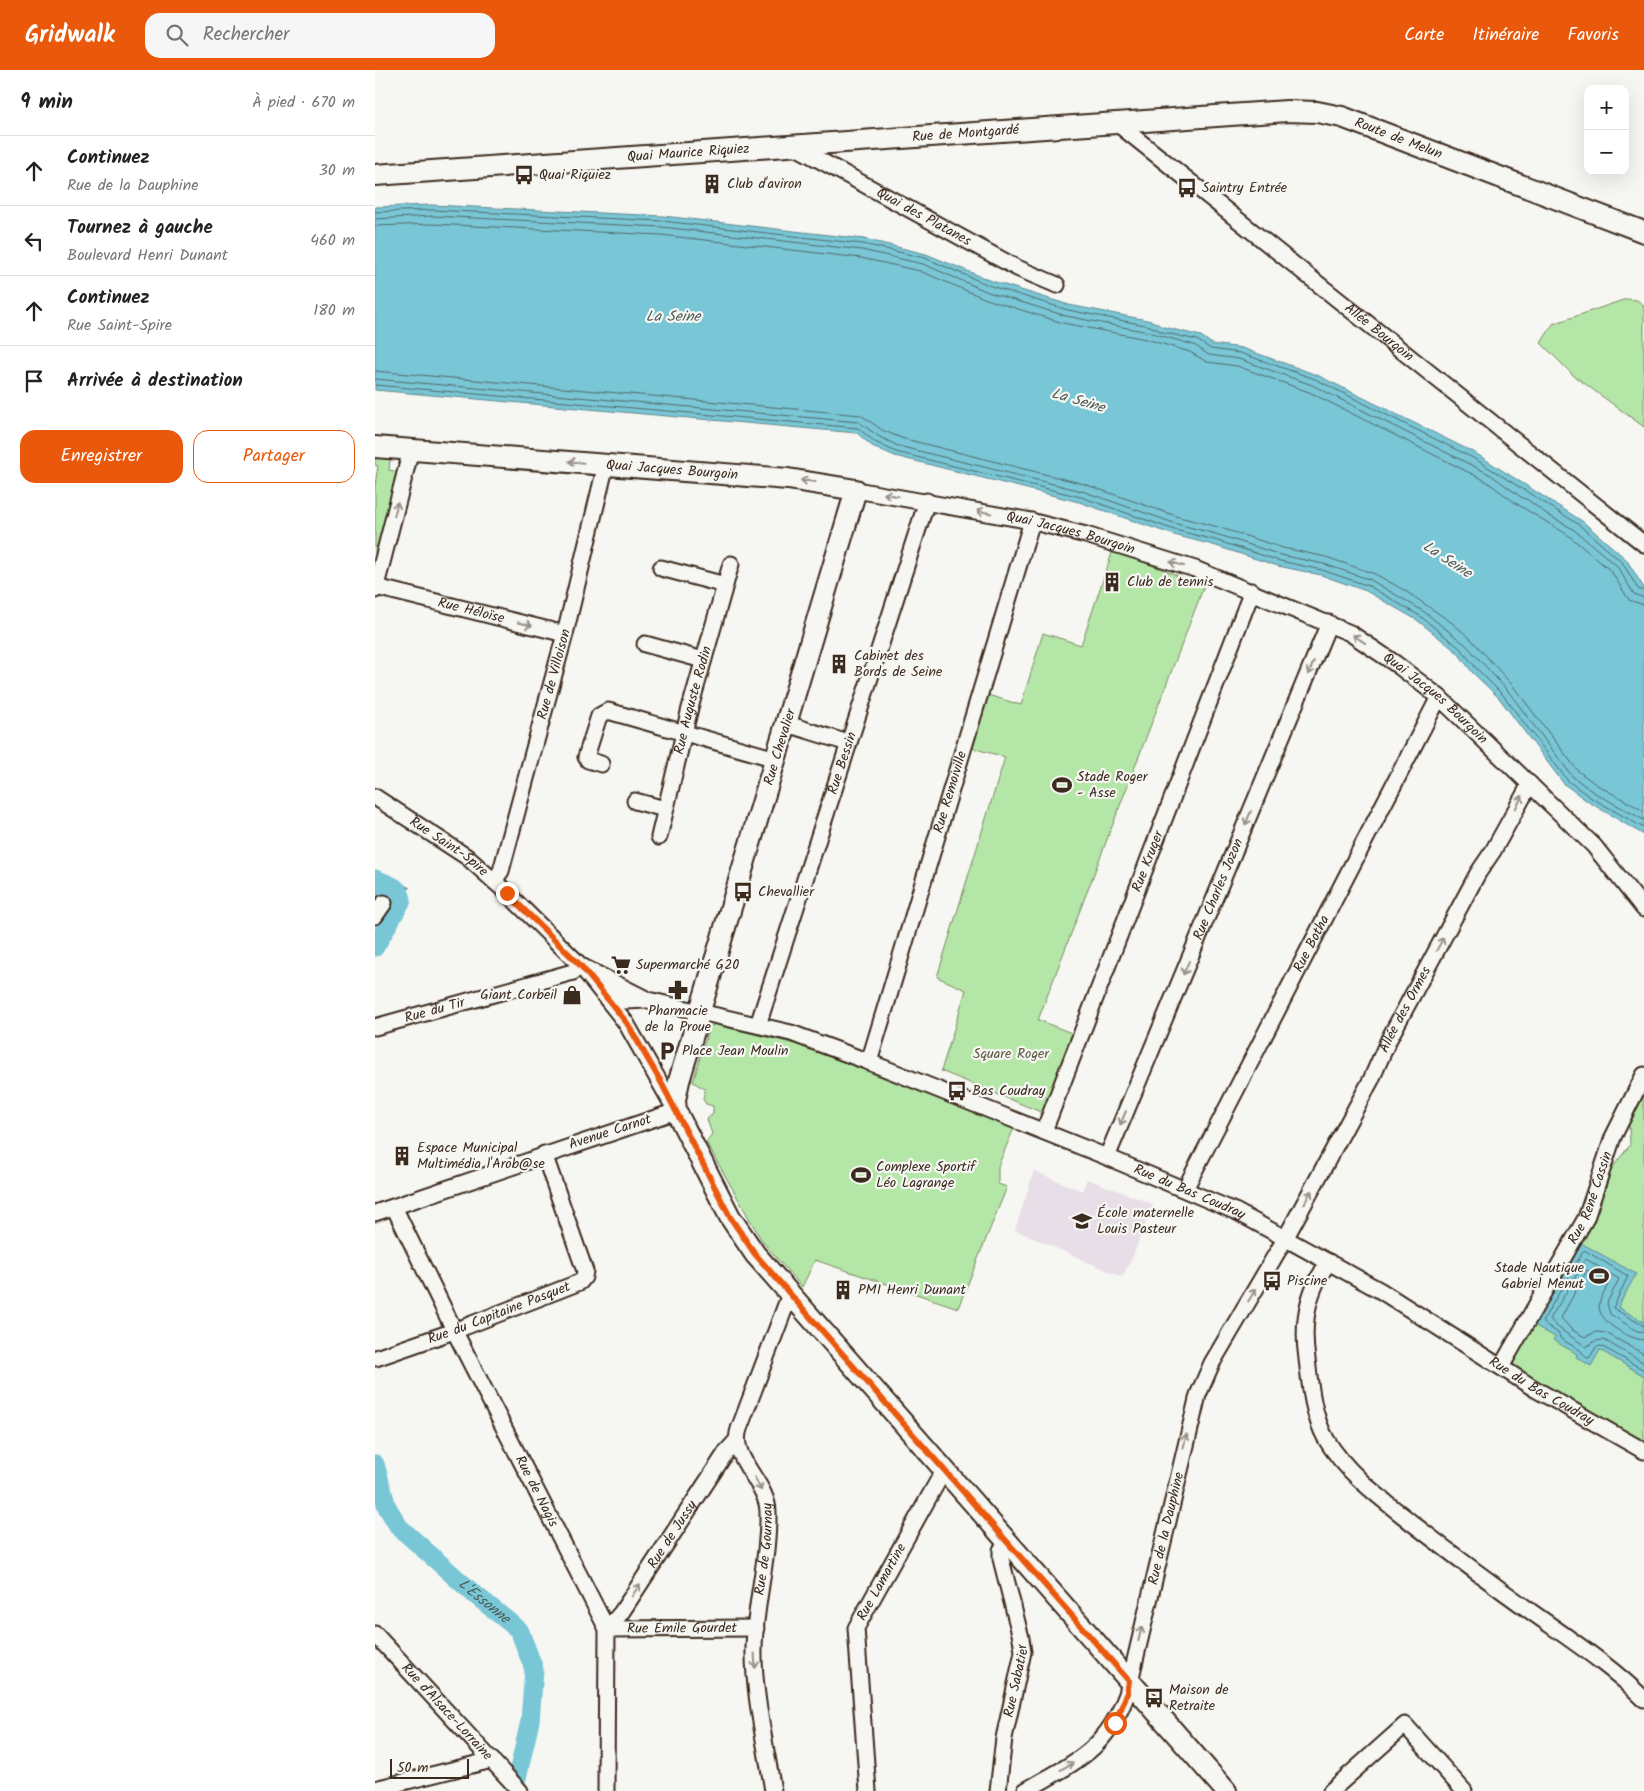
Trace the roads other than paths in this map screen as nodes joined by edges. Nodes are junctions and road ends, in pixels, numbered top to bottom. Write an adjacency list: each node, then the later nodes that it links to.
1 (1141, 120): 2 (main road, Rue de Montgardé); 5 (main road, Route de Melun)
2 (1114, 121): 3 (main road, Rue de Montgardé); 13 (street, Allée Bourgoin)
3 (792, 145): 4 (main road, Quai Maurice Riquiez); 6 (street, Quai des Platanes)
4 (375, 174)
5 (1644, 232)
6 (1057, 285)
7 (375, 447): 8 (main road, Quai Jacques Bourgoin)
8 (411, 450): 9 (main road, Quai Jacques Bourgoin, one-way to 8); 17 (street, one-way to 8)
9 (606, 464): 10 (main road, Quai Jacques Bourgoin, one-way to 9); 20 (street, Rue de Villoison)
10 (856, 490): 11 (street, Quai Jacques Bourgoin, one-way to 10); 24 (main road, Rue Chevalier)
11 (927, 501): 12 (street, Quai Jacques Bourgoin, one-way to 11); 26 (street, Rue Bessin)
12 (1032, 521): 18 (street, Quai Jacques Bourgoin, one-way to 12); 46 (street, Rue Remoiville)
13 (1644, 544)
14 (731, 564): 16 (street, Rue Auguste Rodin)
15 (661, 568): 16 (street)
16 (725, 585): 22 (street, Rue Auguste Rodin)
17 (375, 588): 20 (street, Rue Héloïse, one-way to 20)
18 (1252, 592): 19 (street, Quai Jacques Bourgoin); 50 (street, Rue Kruger)
19 (1329, 623): 23 (street, Quai Jacques Bourgoin, one-way to 19); 52 (street, Rue Charles Jozon, one-way to 52)
20 (565, 634): 34 (street, Rue de Villoison)
21 (645, 644): 22 (street)
22 (703, 660): 25 (street, Rue Auguste Rodin)
23 (1439, 697): 29 (street, Quai Jacques Bourgoin); 53 (street, Rue Botha)
24 (787, 724): 26 (street); 27 (main road, Rue Chevalier)
25 (683, 732): 27 (street); 28 (street); 32 (street, Rue Auguste Rodin)
26 (848, 743): 44 (street, Rue Bessin)
27 (776, 759): 42 (main road, Rue Chevalier)
28 (601, 764)
29 (1530, 784): 36 (street, Quai Jacques Bourgoin); 56 (street, Allée des Ormes, one-way to 29)
30 (375, 797): 34 (street, Rue Saint-Spire)
31 (635, 801): 32 (street)
32 (665, 809): 33 (street, Rue Auguste Rodin)
33 (659, 837)
34 (494, 881): 38 (street, Rue Saint-Spire)
35 (384, 903): 37 (street)
36 (1644, 909)
37 (375, 916)
38 (581, 966): 39 (street, Rue Saint-Spire); 40 (street, Rue Saint-Spire); 45 (street, Rue du Tir)
39 (597, 984): 41 (street); 43 (street, Rue Saint-Spire)
40 (648, 1000): 41 (street); 42 (street, Rue Saint-Spire)
41 (626, 1001): 43 (street)
42 (701, 1008): 44 (street, Rue du Bas Coudray); 48 (main road, Rue Chevalier)
43 (627, 1023): 48 (street, Rue Saint-Spire)
44 (758, 1025): 46 (street, Rue du Bas Coudray)
45 (375, 1028)
46 (869, 1062): 50 (street, Rue du Bas Coudray)
47 (1644, 1075): 61 (street, Rue René Cassin)
48 (669, 1085): 49 (main road, Rue Chevalier)
49 (676, 1111): 51 (street, Avenue Carnot); 58 (main road)
50 (1043, 1131): 52 (street, Rue du Bas Coudray)
51 (544, 1154): 54 (street, Avenue Carnot); 59 (street, Rue du Capitaine Pasquet)
52 (1107, 1156): 53 (street, Rue du Bas Coudray)
53 (1185, 1189): 56 (street, Rue du Bas Coudray)
54 (394, 1207): 55 (street, Avenue Carnot); 59 (street, Rue de Nagis)
55 (375, 1213)
56 (1285, 1239): 57 (street, Rue du Bas Coudray); 69 (street, Rue de la Dauphine, one-way to 56)
57 (1329, 1262): 61 (street, Rue du Bas Coudray); 70 (street)
58 (790, 1294): 62 (street); 64 (main road)
59 (454, 1331): 60 (street, Rue du Capitaine Pasquet); 67 (street, Rue de Nagis)
60 (375, 1358)
61 (1501, 1367): 63 (street, Rue du Bas Coudray)
62 (736, 1441): 66 (street, Rue de Gournay, one-way to 66); 67 (street, Rue de Jussy, one-way to 62)
63 (1644, 1451)
64 (946, 1473): 65 (main road); 76 (street, Rue Lamartine)
65 (1007, 1544): 69 (main road); 77 (street, Rue Sabatier)
66 (756, 1628): 67 (street, Rue Émile Gourdet); 75 (street, Rue de Gournay, one-way to 75)
67 (607, 1629): 74 (street, Rue de Nagis)
68 (378, 1642): 71 (street, Rue d'Alsace-Lorraine)
69 (1129, 1681): 78 (street, Rue de la Dauphine, one-way to 69); 79 (main road)
70 (1644, 1698)
71 (497, 1766): 72 (street); 73 (street, Rue d'Alsace-Lorraine)
72 (375, 1789)
73 (520, 1791)
74 (606, 1791)
75 (773, 1791)
76 (868, 1791)
77 (998, 1791)
78 (1025, 1791)
79 (1226, 1791)
80 (1331, 1791): 81 (street)
81 (1464, 1791)

